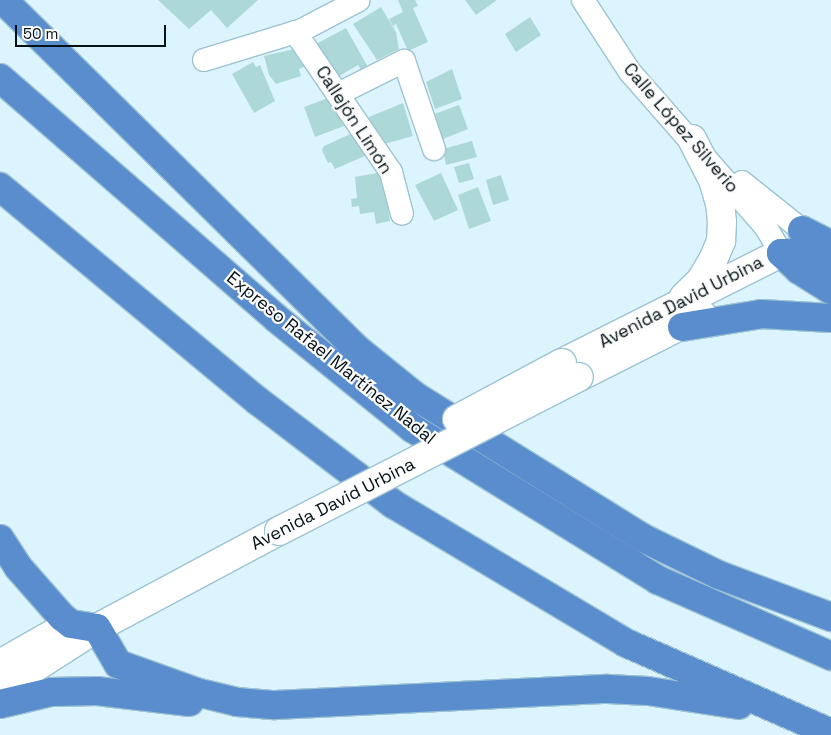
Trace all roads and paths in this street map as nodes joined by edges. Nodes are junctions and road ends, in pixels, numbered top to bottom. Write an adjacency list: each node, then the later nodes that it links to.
1 (3, 0): 21 (highway)
2 (359, 0): 4 (street)
3 (583, 0): 8 (street, Calle López Silverio)
4 (295, 32): 5 (street); 7 (street, Callejón Limón)
5 (204, 60)
6 (0, 78): 24 (highway, Expreso Rafael Martínez Nadal)
7 (338, 94): 9 (street); 11 (street, Callejón Limón)
8 (692, 140): 12 (street); 14 (street, Calle López Silverio); 17 (street)
9 (434, 149)
10 (0, 187): 29 (highway)
11 (402, 214)
12 (802, 230): 13 (highway)
13 (831, 245)
14 (781, 253): 15 (highway); 16 (highway); 17 (street, Avenida David Urbina)
15 (831, 262)
16 (831, 290)
17 (675, 318): 18 (highway); 19 (street, Avenida David Urbina, bridge)
18 (831, 318)
19 (273, 526): 22 (street, Avenida David Urbina); 23 (street, Avenida David Urbina)
20 (0, 539): 22 (highway)
21 (831, 617)
22 (71, 624): 23 (highway); 25 (street, Avenida David Urbina)
23 (97, 628): 26 (street, Avenida David Urbina); 27 (highway)
24 (831, 656)
25 (0, 664)
26 (0, 690)
27 (237, 702): 28 (highway); 29 (highway)
28 (0, 704)
29 (798, 718): 30 (highway)
30 (831, 733)

